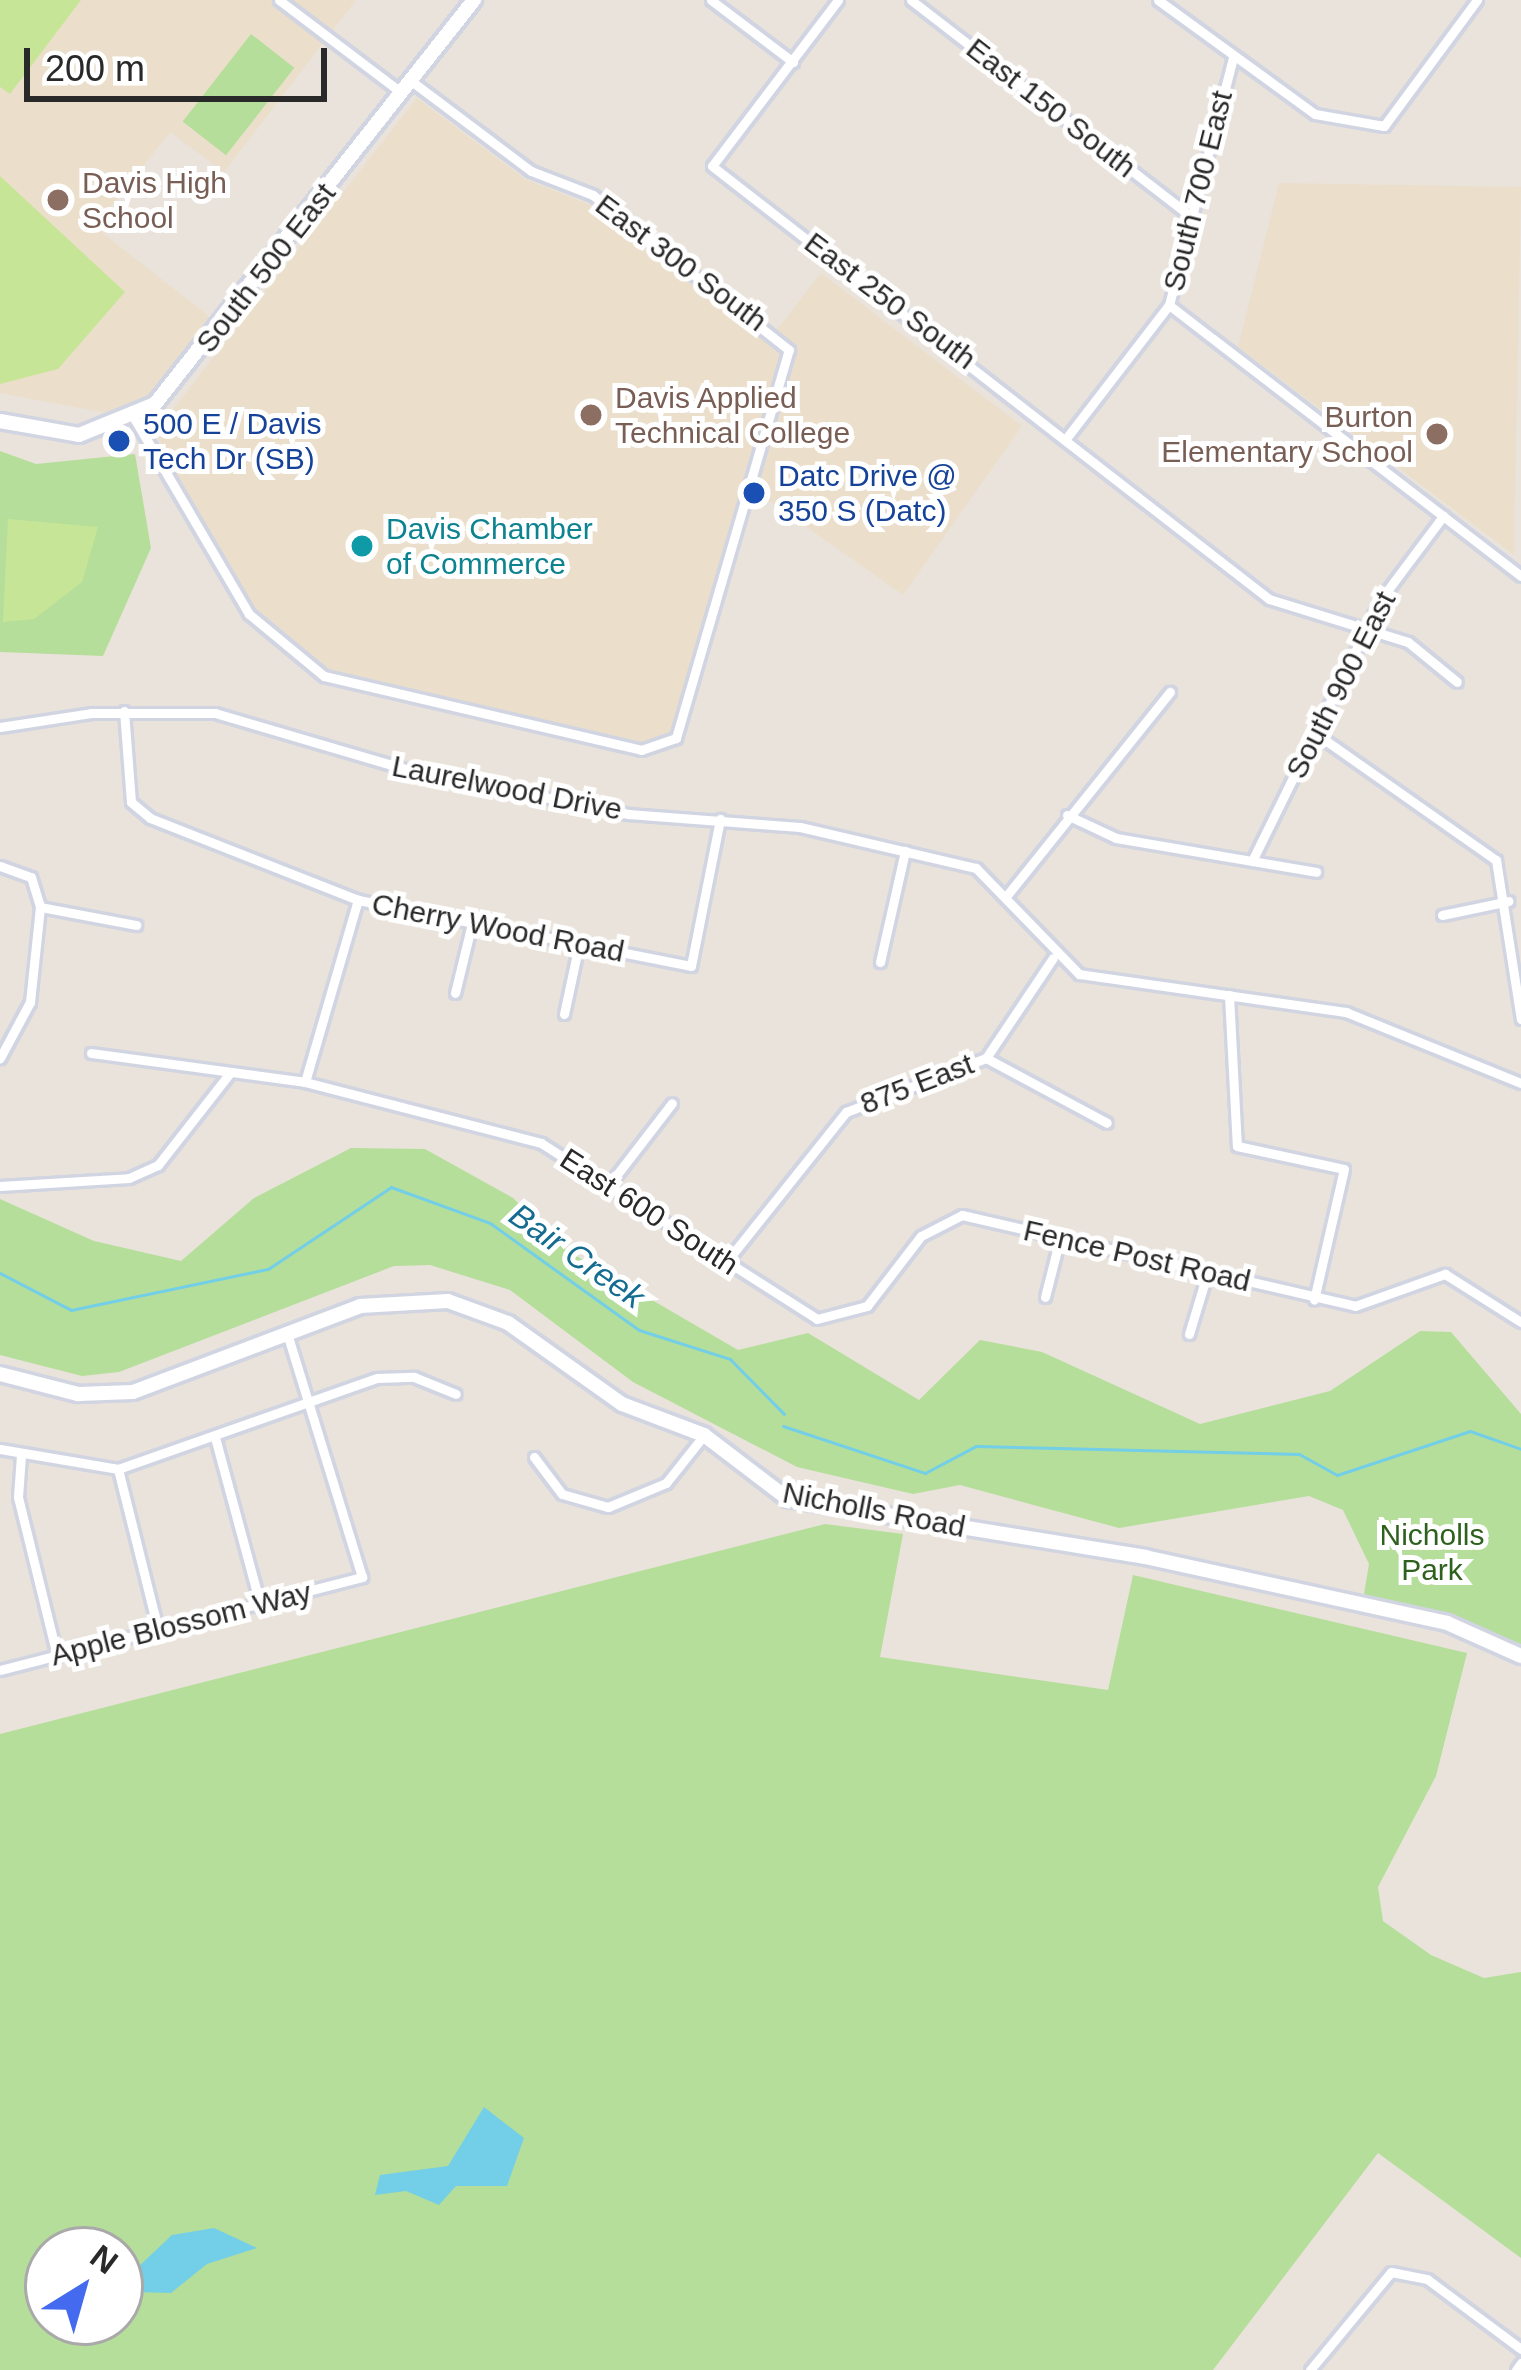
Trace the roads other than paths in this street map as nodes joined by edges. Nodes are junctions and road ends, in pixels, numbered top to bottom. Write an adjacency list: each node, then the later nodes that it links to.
1 (279, 0): 10 (street, East 300 South)
2 (474, 0): 10 (street, South 500 East)
3 (711, 0): 9 (street)
4 (838, 0): 9 (street)
5 (911, 0): 11 (street, East 150 South)
6 (1158, 0): 8 (street)
7 (1477, 0): 8 (street)
8 (1232, 58): 11 (street, South 700 East)
9 (793, 62): 15 (street, East 250 South)
10 (407, 87): 13 (street, South 500 East); 13 (street, East 300 South)
11 (1192, 217): 12 (street, South 700 East)
12 (1169, 305): 15 (street, South 700 East); 16 (street)
13 (134, 418): 14 (street, South 500 East)
14 (0, 421)
15 (1068, 436): 18 (street, East 250 South)
16 (1443, 516): 17 (street); 18 (street, South 900 East)
17 (1521, 576)
18 (1365, 631): 19 (street); 23 (street, South 900 East)
19 (1457, 682)
20 (1170, 692): 24 (street)
21 (124, 711): 22 (street, Laurelwood Drive); 25 (street, Laurelwood Drive); 31 (street, Cherry Wood Road)
22 (0, 728)
23 (1315, 733): 27 (street, South 900 East); 32 (street)
24 (1067, 815): 27 (street); 30 (street)
25 (720, 819): 26 (street, Laurelwood Drive); 37 (street, Cherry Wood Road)
26 (904, 851): 30 (street, Laurelwood Drive); 39 (street)
27 (1252, 861): 29 (street)
28 (0, 866): 33 (street)
29 (1316, 872)
30 (1008, 894): 38 (street)
31 (358, 900): 35 (street, Cherry Wood Road); 49 (street)
32 (1509, 902): 34 (street); 43 (street)
33 (40, 908): 36 (street); 45 (street)
34 (1442, 915)
35 (472, 923): 37 (street, Cherry Wood Road); 40 (street)
36 (136, 925)
37 (579, 944): 42 (street)
38 (1053, 958): 41 (street); 46 (street, 875 East)
39 (880, 962)
40 (455, 993)
41 (1229, 995): 48 (street); 59 (street)
42 (564, 1014)
43 (1521, 1018)
44 (91, 1053): 47 (street, East 600 South)
45 (0, 1058)
46 (986, 1058): 51 (street); 55 (street, 875 East)
47 (230, 1073): 49 (street, East 600 South); 53 (street)
48 (1520, 1078)
49 (305, 1082): 52 (street, East 600 South)
50 (672, 1103): 52 (street)
51 (1107, 1123)
52 (612, 1181): 55 (street, East 600 South)
53 (0, 1186)
54 (1060, 1238): 56 (street, Fence Post Road); 57 (street); 58 (street, Fence Post Road)
55 (727, 1261): 58 (street, East 600 South)
56 (1208, 1271): 59 (street, Fence Post Road); 62 (street)
57 (1045, 1297)
58 (778, 1298)
59 (1314, 1300): 60 (street, Fence Post Road)
60 (1521, 1322)
61 (287, 1334): 63 (street, Nicholls Road); 65 (street); 66 (street, Nicholls Road)
62 (1189, 1334)
63 (0, 1374)
64 (456, 1394): 65 (street)
65 (314, 1402): 67 (street); 72 (street, Apple Blossom Way)
66 (704, 1435): 70 (street); 74 (street, Nicholls Road)
67 (216, 1441): 71 (street); 72 (street)
68 (0, 1449): 69 (street)
69 (21, 1455): 71 (street); 75 (street)
70 (534, 1456)
71 (118, 1469): 73 (street)
72 (260, 1604): 73 (street, Apple Blossom Way)
73 (158, 1630): 75 (street, Apple Blossom Way)
74 (1521, 1655)
75 (57, 1656): 76 (street, Apple Blossom Way)
76 (0, 1670)
77 (1521, 2349): 78 (street)
78 (1310, 2370)

